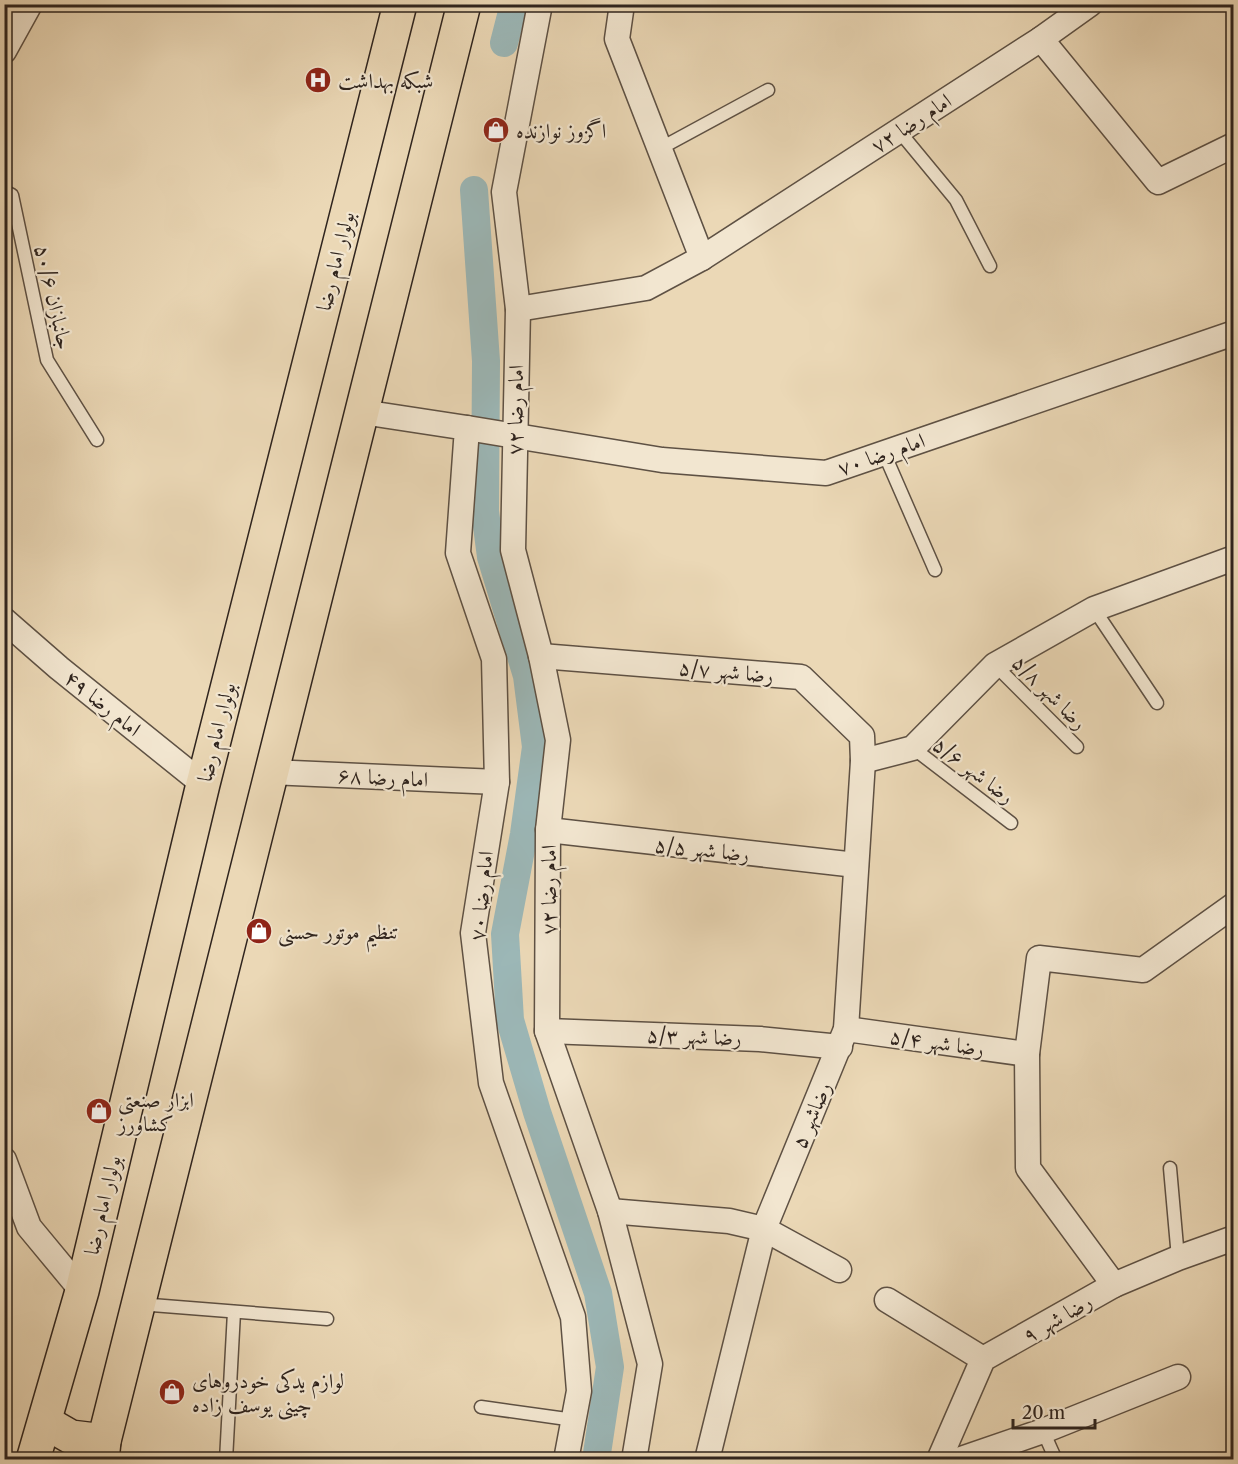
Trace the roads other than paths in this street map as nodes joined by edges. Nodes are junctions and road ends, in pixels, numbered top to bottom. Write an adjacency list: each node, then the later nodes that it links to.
1 (30, 4): 8 (street)
2 (400, 4): 35 (main road, بولوار امام رضا)
3 (464, 4): 18 (main road)
4 (540, 4): 16 (street, امام رضا ۷۲)
5 (622, 4): 12 (street)
6 (1090, 4): 7 (street, امام رضا ۷۲)
7 (1041, 39): 10 (street, امام رضا ۷۲); 11 (street)
8 (4, 51)
9 (768, 90): 12 (lane)
10 (899, 131): 14 (street, امام رضا ۷۲); 15 (lane)
11 (1233, 145)
12 (661, 148): 14 (street)
13 (4, 191): 21 (lane, جانبازان ۵۰/۶)
14 (702, 258): 16 (street, امام رضا ۷۲)
15 (990, 266)
16 (518, 309): 20 (street, امام رضا ۷۲)
17 (1233, 333): 22 (street, امام رضا ۷۰)
18 (362, 412): 19 (street); 33 (main road)
19 (467, 428): 20 (street, امام رضا ۷۰); 34 (street, امام رضا ۷۰)
20 (515, 436): 22 (street, امام رضا ۷۰); 27 (street, امام رضا ۷۲)
21 (97, 440)
22 (884, 453): 24 (lane)
23 (1233, 558): 25 (street)
24 (935, 570)
25 (1094, 609): 28 (street); 29 (lane)
26 (4, 620): 35 (street, امام رضا ۴۹)
27 (541, 656): 32 (street, رضا شهر ۵/۷); 37 (street, امام رضا ۷۲)
28 (995, 665): 30 (lane, رضا شهر ۵/۸); 31 (street)
29 (1157, 703)
30 (1077, 747)
31 (913, 748): 32 (street); 36 (lane, رضا شهر ۵/۶)
32 (863, 761): 38 (street, رضاشهر ۵)
33 (270, 772): 34 (street, امام رضا ۶۸); 53 (main road)
34 (497, 782): 59 (street, امام رضا ۷۰)
35 (203, 784): 51 (main road, بولوار امام رضا)
36 (1011, 823)
37 (548, 830): 38 (street, رضا شهر ۵/۵); 40 (street, امام رضا ۷۲)
38 (856, 865): 41 (street, رضاشهر ۵)
39 (1233, 904): 42 (street)
40 (548, 1030): 41 (street, ۵/۳ رضا شهر); 45 (street, امام رضا ۷۲)
41 (843, 1038): 42 (street, رضا شهر ۵/۴); 46 (street, رضاشهر ۵)
42 (1027, 1054): 50 (street)
43 (4, 1160): 51 (street)
44 (1170, 1168): 48 (lane)
45 (610, 1211): 46 (street); 66 (street, امام رضا ۷۲)
46 (764, 1229): 49 (street); 67 (street, رضاشهر ۵)
47 (1233, 1238): 48 (street, رضا شهر ۹)
48 (1178, 1258): 50 (street, رضا شهر ۹)
49 (839, 1270)
50 (1114, 1285): 56 (street, رضا شهر ۹)
51 (82, 1291): 60 (main road, بولوار امام رضا)
52 (886, 1300): 56 (street)
53 (138, 1304): 54 (lane); 62 (main road)
54 (234, 1312): 55 (lane); 64 (lane)
55 (327, 1320)
56 (983, 1359): 68 (street)
57 (1178, 1377): 61 (street)
58 (481, 1407): 59 (lane)
59 (574, 1420): 65 (street, امام رضا ۷۰)
60 (45, 1422): 62 (main road); 63 (main road, بولوار امام رضا)
61 (1043, 1431): 69 (street); 70 (lane)
62 (103, 1450)
63 (33, 1460)
64 (226, 1460)
65 (566, 1460)
66 (634, 1460)
67 (707, 1460)
68 (939, 1460)
69 (958, 1460)
70 (1056, 1460)

